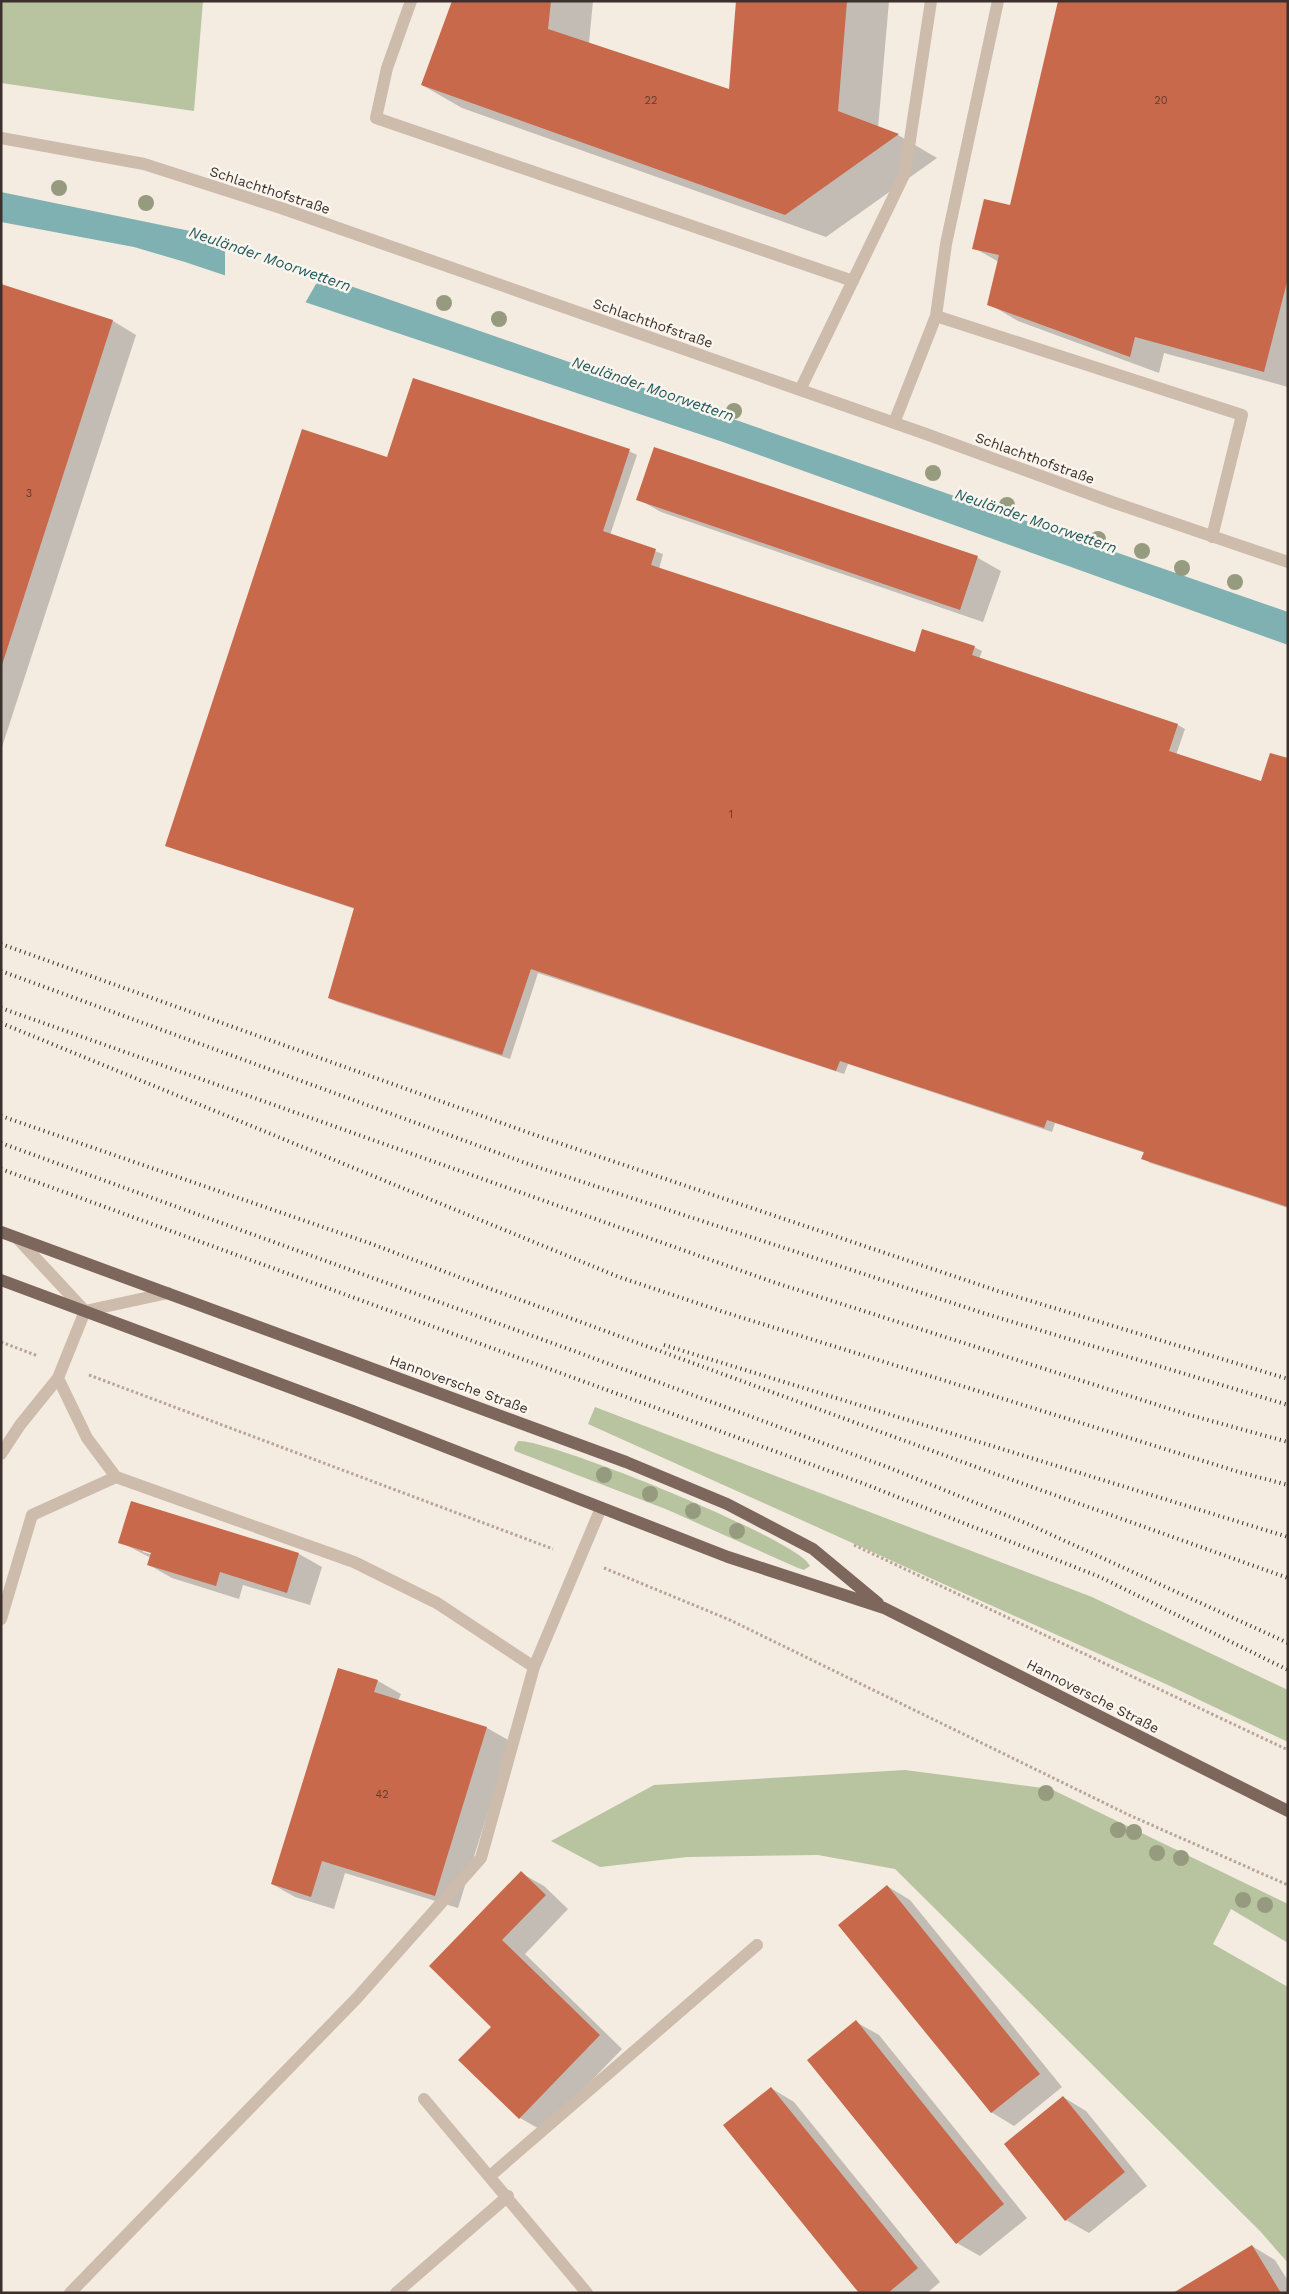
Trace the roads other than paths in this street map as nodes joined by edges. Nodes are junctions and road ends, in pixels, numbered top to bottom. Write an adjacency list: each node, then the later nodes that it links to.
1 (411, 1): 5 (street)
2 (931, 1): 5 (street)
3 (998, 1): 6 (street)
4 (1, 138): 7 (street, Schlachthofstraße)
5 (853, 281): 7 (street)
6 (936, 316): 8 (street); 9 (street)
7 (800, 390): 8 (street, Schlachthofstraße)
8 (894, 423): 9 (street, Schlachthofstraße)
9 (1212, 537): 10 (street, Schlachthofstraße)
10 (1288, 562)
11 (1, 1232): 12 (main road, Hannoversche Straße)
12 (17, 1238): 14 (main road, Hannoversche Straße); 15 (street)
13 (1, 1280): 15 (main road, Hannoversche Straße)
14 (168, 1293): 15 (street); 22 (main road, Hannoversche Straße)
15 (84, 1311): 16 (street); 19 (main road, Hannoversche Straße)
16 (58, 1378): 17 (street); 18 (street)
17 (1, 1454)
18 (116, 1477): 21 (street); 24 (street)
19 (601, 1508): 22 (main road, Hannoversche Straße); 24 (street)
20 (1, 1585): 21 (street)
21 (7, 1600): 23 (street)
22 (884, 1608): 25 (main road, Hannoversche Straße)
23 (1, 1619)
24 (534, 1667): 30 (street)
25 (1288, 1811)
26 (757, 1945): 28 (street)
27 (424, 2099): 28 (street)
28 (490, 2176): 29 (street)
29 (508, 2196): 31 (street); 32 (street)
30 (70, 2293)
31 (396, 2293)
32 (587, 2293)

